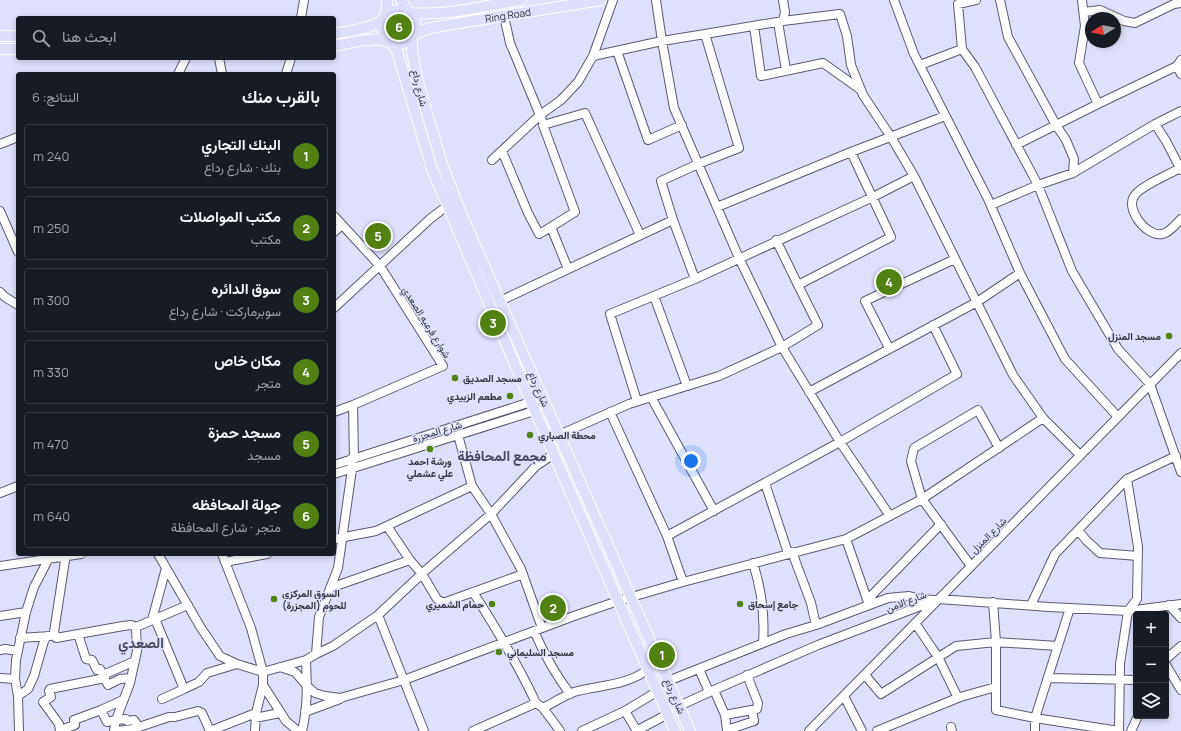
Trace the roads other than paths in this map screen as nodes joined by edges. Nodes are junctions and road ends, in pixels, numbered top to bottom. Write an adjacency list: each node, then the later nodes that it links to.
1 (304, 0): 16 (street)
2 (387, 0): 18 (main road)
3 (401, 0): 15 (main road)
4 (520, 0): 15 (main road, Ring Road)
5 (601, 0): 17 (main road, Ring Road)
6 (613, 0): 33 (street)
7 (656, 0): 26 (street)
8 (783, 0): 19 (street)
9 (894, 0): 38 (street)
10 (976, 0): 31 (street)
11 (1000, 0): 52 (street)
12 (1082, 0): 14 (street)
13 (1181, 3): 14 (street)
14 (1084, 12): 45 (street)
15 (409, 13): 18 (main road); 25 (main road)
16 (301, 16)
17 (504, 16): 25 (main road, Ring Road); 47 (street)
18 (385, 17): 21 (main road); 27 (main road)
19 (780, 21): 20 (street); 39 (street); 44 (street)
20 (754, 26): 22 (street); 39 (street)
21 (336, 34)
22 (705, 34): 26 (street); 60 (street)
23 (0, 36): 24 (main road)
24 (16, 36)
25 (414, 36): 27 (main road); 88 (main road, شارع رداع)
26 (662, 41): 32 (street); 51 (street)
27 (392, 44): 28 (main road); 67 (main road, شارع رداع)
28 (336, 46)
29 (0, 49): 30 (main road)
30 (16, 49)
31 (962, 49): 38 (street); 56 (street)
32 (617, 51): 33 (street); 51 (street)
33 (593, 56): 47 (street)
34 (185, 60): 40 (street)
35 (220, 60): 41 (street)
36 (290, 60): 42 (street)
37 (1179, 63): 43 (street); 45 (street)
38 (920, 65): 48 (street)
39 (786, 70): 44 (street)
40 (179, 72)
41 (222, 72)
42 (287, 72)
43 (1181, 74)
44 (861, 90): 53 (street)
45 (1098, 104): 52 (street)
46 (1181, 111): 50 (street)
47 (540, 115): 49 (street); 57 (street)
48 (945, 116): 53 (street); 66 (street)
49 (544, 124): 74 (street); 76 (street)
50 (1155, 124): 61 (street); 62 (street)
51 (682, 125): 60 (street)
52 (1056, 125): 56 (street); 62 (street)
53 (891, 137): 58 (street); 63 (street)
54 (16, 138): 55 (street)
55 (0, 144)
56 (1016, 145): 64 (street)
57 (502, 151): 59 (street); 74 (street)
58 (851, 152): 65 (street); 68 (street)
59 (492, 160)
60 (698, 164): 68 (street); 72 (street)
61 (1181, 169): 71 (street)
62 (1073, 174): 64 (street)
63 (914, 176): 65 (street); 80 (street)
64 (1038, 185): 66 (street); 96 (street)
65 (873, 197): 77 (street); 85 (street)
66 (991, 205): 83 (street)
67 (448, 206): 81 (street); 103 (main road, شارع رداع)
68 (717, 207): 79 (street)
69 (0, 211): 78 (street)
70 (336, 218): 73 (street)
71 (1181, 219)
72 (673, 220): 76 (street); 84 (street)
73 (342, 225): 75 (street); 81 (street)
74 (551, 228): 82 (street)
75 (336, 230)
76 (640, 236): 82 (street)
77 (776, 240): 79 (street); 85 (street)
78 (16, 246)
79 (739, 258): 84 (street); 93 (street)
80 (956, 259): 89 (street); 94 (street)
81 (380, 266): 91 (street); 102 (street, شوارع فرعيه الصعدي)
82 (568, 269): 88 (street)
83 (1020, 273): 89 (street); 106 (street)
84 (695, 279): 87 (street)
85 (798, 285): 93 (street)
86 (0, 292): 90 (street)
87 (654, 296): 97 (street); 100 (street)
88 (500, 301): 101 (main road, شارع رداع)
89 (977, 302): 92 (street); 107 (street)
90 (16, 304)
91 (336, 306)
92 (933, 325): 94 (street); 110 (street)
93 (782, 347): 97 (street); 98 (street)
94 (889, 348): 98 (street)
95 (1181, 353): 96 (street, شارع المنزل)
96 (1150, 384): 106 (street, شارع المنزل); 114 (street)
97 (687, 386): 99 (street)
98 (809, 392): 110 (street)
99 (651, 397): 100 (street); 126 (street)
100 (637, 401): 105 (street)
101 (545, 403): 103 (street, شارع المجزرة); 109 (main road, شارع رداع)
102 (353, 406): 104 (street, شوارع فرعيه الصعدي); 115 (street)
103 (533, 407): 108 (street, شارع المجزرة); 112 (main road, شارع رداع); 115 (street, شارع المجزرة)
104 (336, 411)
105 (610, 412): 109 (street); 132 (street)
106 (1118, 417): 113 (street, شارع المنزل)
107 (1043, 418): 111 (street); 113 (street)
108 (458, 435): 117 (street, شارع المجزرة); 122 (street)
109 (559, 435): 154 (main road, شارع رداع)
110 (840, 442): 121 (street); 128 (street)
111 (999, 448): 125 (street); 125 (street)
112 (554, 454): 127 (street); 156 (main road, شارع رداع)
113 (1080, 456): 147 (street, شارع المنزل)
114 (1176, 456): 118 (street); 120 (street)
115 (352, 459): 116 (street, شارع المجزرة); 117 (street)
116 (336, 464)
117 (352, 469): 119 (street, شارع المجزرة); 133 (street)
118 (1181, 472)
119 (336, 473)
120 (1127, 479): 131 (street); 141 (street)
121 (765, 483): 126 (street); 135 (street)
122 (472, 486): 127 (street); 130 (street)
123 (16, 487): 124 (street)
124 (0, 493)
125 (922, 499): 128 (street); 129 (street)
126 (714, 510): 132 (street)
127 (491, 514): 149 (street); 150 (street)
128 (890, 516): 134 (street)
129 (941, 524): 147 (street); 159 (street)
130 (387, 526): 133 (street); 143 (street)
131 (1078, 530): 141 (street); 161 (street)
132 (668, 536): 151 (street)
133 (338, 538): 152 (street)
134 (846, 539): 135 (street); 159 (street)
135 (790, 553): 145 (street); 171 (street)
136 (60, 556): 142 (street)
137 (66, 556): 174 (street)
138 (159, 556): 148 (street)
139 (223, 556): 144 (street)
140 (256, 556): 144 (street)
141 (1138, 556): 164 (street)
142 (49, 558): 146 (street); 165 (street)
143 (410, 560): 149 (street); 152 (street)
144 (225, 562): 194 (street)
145 (753, 563): 151 (street); 179 (street)
146 (0, 566)
147 (971, 566): 155 (street, شارع المنزل)
148 (166, 568): 160 (street); 169 (street)
149 (422, 574): 153 (street); 166 (street)
150 (523, 574): 153 (street); 173 (street)
151 (684, 582): 154 (street)
152 (330, 588): 184 (street)
153 (473, 592): 177 (street)
154 (631, 597): 156 (street); 205 (main road, شارع رداع)
155 (938, 599): 157 (street, شارع الامن); 159 (street); 170 (street, شارع المنزل); 196 (street, شارع الامن)
156 (618, 601): 173 (street); 191 (main road, شارع رداع)
157 (993, 602): 161 (street, شارع الامن); 178 (street)
158 (1181, 604): 162 (street, شارع الامن)
159 (869, 605): 171 (street)
160 (188, 606): 169 (street); 189 (street)
161 (1031, 606): 163 (street, شارع الامن)
162 (1169, 606): 164 (street, شارع الامن); 168 (street)
163 (1070, 608): 164 (street, شارع الامن); 180 (street)
164 (1128, 611): 203 (street)
165 (26, 612): 167 (street); 176 (street)
166 (378, 615): 184 (street); 202 (street)
167 (0, 616)
168 (1181, 618)
169 (154, 620): 172 (street); 209 (street)
170 (916, 623): 186 (street); 195 (street, شارع المنزل)
171 (816, 625): 179 (street)
172 (136, 627): 175 (street); 188 (street)
173 (538, 630): 177 (street); 213 (street)
174 (50, 634): 175 (street); 176 (street); 214 (street)
175 (78, 634): 197 (street)
176 (20, 638): 183 (street)
177 (505, 642): 202 (street); 220 (street)
178 (996, 642): 180 (street); 186 (street); 208 (street)
179 (763, 643): 192 (street)
180 (1058, 646): 200 (street)
181 (1181, 646): 185 (street)
182 (0, 650): 183 (street)
183 (18, 651): 201 (street)
184 (316, 654): 187 (street)
185 (1169, 656)
186 (938, 657): 195 (street); 218 (street)
187 (306, 660): 190 (street); 207 (street)
188 (135, 661): 197 (street); 199 (street)
189 (238, 664): 194 (street); 209 (street)
190 (280, 667): 194 (street); 207 (street)
191 (648, 669): 211 (main road, شارع رداع); 213 (street)
192 (700, 669): 205 (street); 212 (street)
193 (1169, 670): 210 (street)
194 (263, 672): 206 (street)
195 (865, 674): 215 (street, شارع المنزل)
196 (747, 675): 212 (street, شارع الامن); 223 (street)
197 (104, 677): 199 (street); 237 (street)
198 (0, 678): 201 (street)
199 (131, 678): 219 (street)
200 (1048, 678): 203 (street); 230 (street)
201 (15, 679): 214 (street)
202 (404, 680): 217 (street); 244 (street)
203 (1119, 680): 204 (street); 254 (street)
204 (1133, 680)
205 (668, 681): 221 (main road, شارع رداع)
206 (263, 685): 226 (street); 229 (street)
207 (307, 686): 217 (street); 225 (street)
208 (996, 687): 218 (street); 230 (street)
209 (184, 689): 216 (street)
210 (1181, 690)
211 (658, 691): 224 (street); 227 (main road, شارع رداع)
212 (712, 691): 221 (street, شارع الامن); 228 (street)
213 (570, 694): 220 (street)
214 (18, 696): 236 (street)
215 (844, 696): 250 (street, شارع المنزل); 251 (street)
216 (162, 698)
217 (340, 698): 225 (street)
218 (958, 698): 252 (street)
219 (123, 700): 222 (street); 232 (street)
220 (540, 706): 234 (street); 245 (street)
221 (679, 706): 249 (main road, شارع رداع)
222 (101, 710): 232 (street); 237 (street)
223 (752, 710): 228 (street); 235 (street)
224 (625, 711): 246 (street); 247 (street)
225 (305, 712): 243 (street)
226 (280, 713): 229 (street); 242 (street)
227 (668, 714): 247 (street); 248 (main road, شارع رداع)
228 (725, 715): 235 (street)
229 (255, 716): 240 (street); 241 (street)
230 (1035, 718): 253 (street); 254 (street)
231 (1137, 719): 255 (street)
232 (116, 720): 233 (street); 238 (street)
233 (139, 727): 239 (street); 240 (street)
234 (477, 730)
235 (727, 730)
236 (19, 731)
237 (60, 731)
238 (114, 731)
239 (118, 731)
240 (210, 731)
241 (255, 731)
242 (298, 731)
243 (302, 731)
244 (424, 731)
245 (560, 731)
246 (582, 731)
247 (637, 731)
248 (675, 731)
249 (690, 731)
250 (809, 731)
251 (862, 731)
252 (878, 731)
253 (1035, 731)
254 (1119, 731)
255 (1132, 731)

